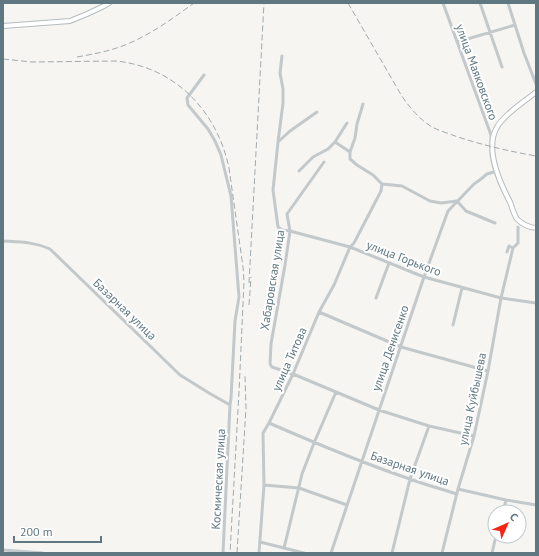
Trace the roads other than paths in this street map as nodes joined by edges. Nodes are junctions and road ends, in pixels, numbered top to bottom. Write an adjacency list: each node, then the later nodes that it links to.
1 (109, 3): 5 (street)
2 (443, 3): 8 (street, улица Маяковского)
3 (480, 3): 7 (street)
4 (508, 3): 6 (street)
5 (3, 26)
6 (515, 26): 7 (street); 12 (street)
7 (490, 33): 8 (street); 10 (street)
8 (457, 42): 19 (street, улица Маяковского)
9 (282, 56): 17 (street)
10 (502, 67)
11 (204, 75): 46 (street, Космическая улица)
12 (536, 84)
13 (536, 92): 19 (street)
14 (363, 104): 20 (street)
15 (317, 112): 17 (street)
16 (347, 123): 18 (street)
17 (278, 142): 29 (street)
18 (335, 142): 20 (street); 22 (street)
19 (492, 147): 23 (street)
20 (350, 152): 24 (street)
21 (324, 162): 29 (street, Хабаровская улица)
22 (299, 171)
23 (497, 171): 25 (street, улица Денисенко); 28 (street)
24 (382, 184): 25 (street); 31 (street, улица Титова)
25 (457, 201): 26 (street); 35 (street, улица Денисенко)
26 (494, 223)
27 (518, 227): 32 (street, улица Куйбышева)
28 (536, 228)
29 (290, 231): 31 (street, улица Горького); 44 (street, Хабаровская улица)
30 (3, 241): 46 (street, Базарная улица)
31 (350, 247): 34 (street, улица Горького); 40 (street, улица Титова)
32 (513, 248): 33 (street); 38 (street, улица Куйбышева)
33 (507, 252)
34 (389, 263): 35 (street, улица Горького); 37 (street)
35 (424, 277): 36 (street, улица Горького); 42 (street, улица Денисенко)
36 (462, 288): 38 (street, улица Горького); 41 (street)
37 (376, 298)
38 (501, 298): 39 (street, улица Горького); 43 (street, улица Куйбышева)
39 (536, 303)
40 (319, 312): 42 (street); 44 (street, улица Титова)
41 (453, 325)
42 (400, 347): 43 (street); 47 (street, улица Денисенко)
43 (488, 371): 50 (street, улица Куйбышева)
44 (293, 374): 45 (street); 48 (street, улица Титова)
45 (336, 392): 47 (street); 51 (street)
46 (230, 405): 67 (street, Космическая улица)
47 (379, 410): 49 (street); 52 (street, улица Денисенко)
48 (269, 423): 51 (street, Базарная улица); 54 (street, улица Титова)
49 (428, 426): 50 (street); 53 (street)
50 (474, 436): 56 (street, улица Куйбышева)
51 (314, 443): 52 (street, Базарная улица); 55 (street)
52 (362, 461): 53 (street, Базарная улица); 61 (street, улица Денисенко)
53 (410, 479): 57 (street, Базарная улица); 71 (street)
54 (264, 485): 55 (street); 62 (street, улица Титова)
55 (299, 488): 61 (street); 63 (street)
56 (458, 489): 57 (street, улица Куйбышева); 58 (street, Базарная улица)
57 (457, 494): 72 (street, улица Куйбышева)
58 (506, 500): 59 (street); 60 (street, Базарная улица)
59 (505, 504)
60 (536, 505)
61 (347, 506): 70 (street, улица Денисенко)
62 (260, 542): 63 (street); 68 (street, улица Титова)
63 (284, 548): 65 (street)
64 (3, 550): 66 (street)
65 (289, 551): 69 (street)
66 (43, 553)
67 (223, 553)
68 (259, 553)
69 (304, 553)
70 (331, 553)
71 (392, 553)
72 (442, 553)

